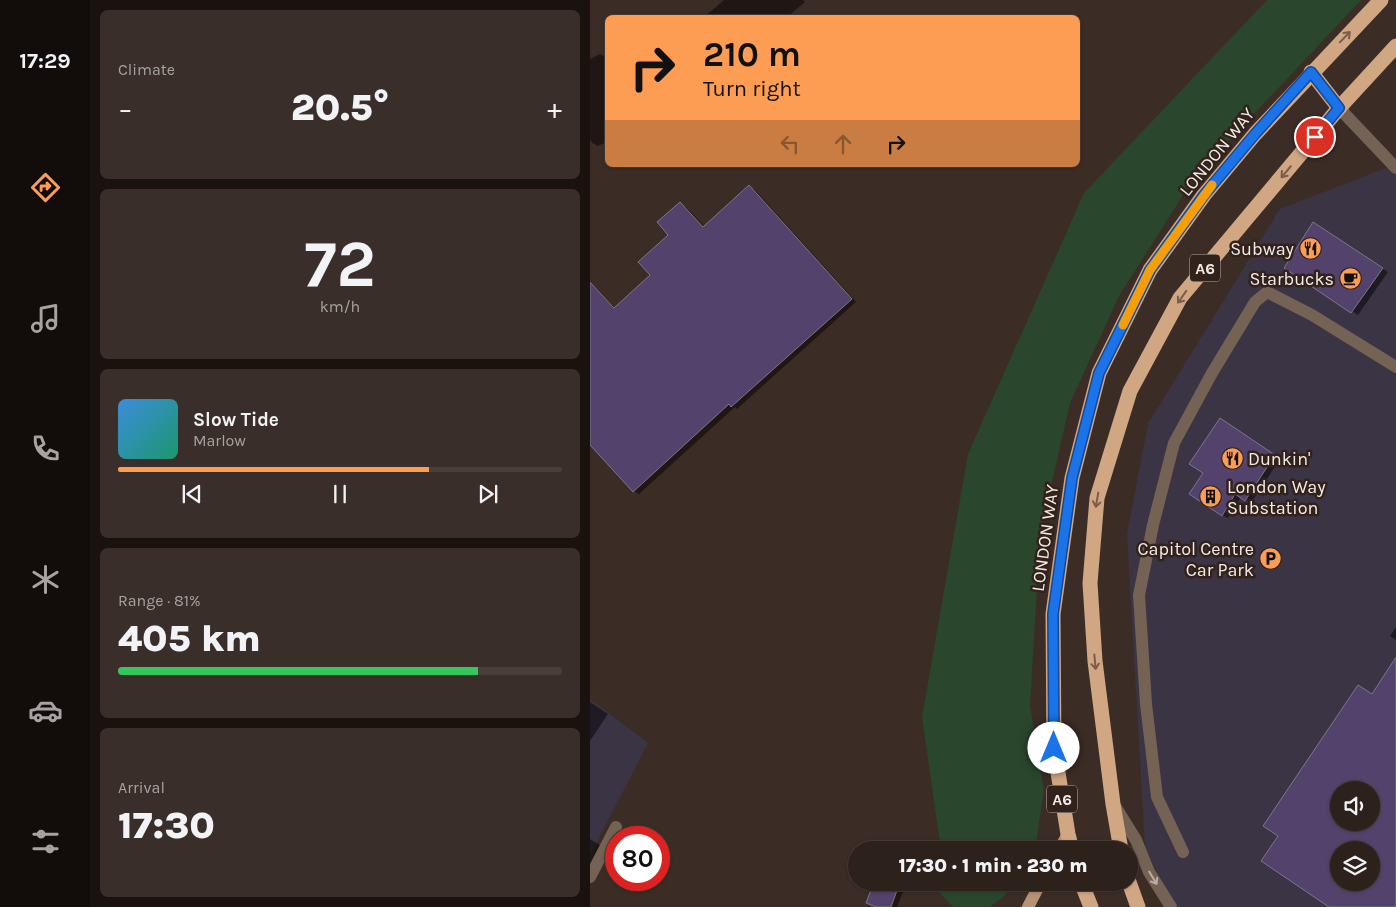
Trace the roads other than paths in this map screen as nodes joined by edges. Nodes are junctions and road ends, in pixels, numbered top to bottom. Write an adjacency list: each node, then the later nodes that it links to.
1 (1381, 0): 3 (highway, LONDON WAY / A6, one-way to 1)
2 (1396, 46): 4 (highway, A6)
3 (1311, 72): 4 (highway); 8 (highway, LONDON WAY / A6)
4 (1339, 108): 5 (street); 7 (highway, A6, one-way to 7)
5 (1396, 168)
6 (1396, 367): 13 (street)
7 (1113, 804): 11 (highway, A6); 21 (street, one-way to 21)
8 (1068, 834): 9 (main road); 10 (highway, LONDON WAY / A6)
9 (1064, 841)
10 (1070, 841)
11 (1119, 841)
12 (605, 849): 14 (street)
13 (1183, 852)
14 (590, 877)
15 (1036, 891): 18 (main road)
16 (1085, 891): 19 (highway)
17 (1132, 891): 20 (highway)
18 (1028, 907)
19 (1091, 907)
20 (1138, 907)
21 (1170, 907)

